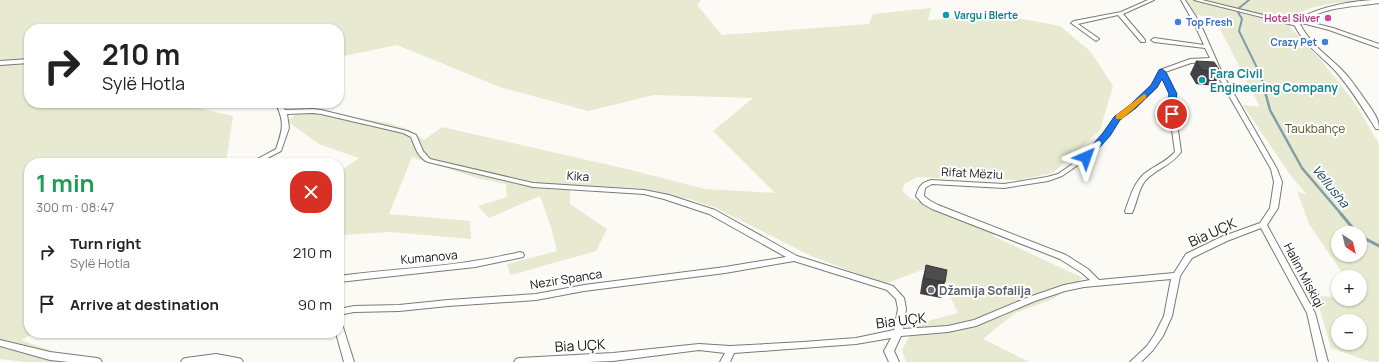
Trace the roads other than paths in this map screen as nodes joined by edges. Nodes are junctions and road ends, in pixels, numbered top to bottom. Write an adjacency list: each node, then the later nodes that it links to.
1 (1152, 0): 5 (street)
2 (1183, 0): 11 (street)
3 (1196, 0): 6 (street)
4 (1379, 1): 6 (street)
5 (1119, 13): 7 (street); 9 (street)
6 (1299, 23): 10 (street); 18 (street)
7 (1096, 39)
8 (1154, 40): 11 (street)
9 (1143, 41)
10 (1379, 46)
11 (1207, 47): 12 (street)
12 (1213, 60): 15 (street); 21 (street)
13 (24, 61): 14 (street)
14 (0, 63)
15 (1162, 72): 20 (street); 26 (street, Rifat Mëziu)
16 (282, 108): 17 (street)
17 (284, 112): 19 (street); 23 (street, Kika)
18 (1379, 127)
19 (263, 158)
20 (1129, 211)
21 (1263, 225): 24 (street, Bia UÇK); 40 (street, Halim Miskiqi)
22 (520, 255): 25 (street, Kumanova)
23 (794, 258): 27 (street, Nezir Spanca); 28 (street, Kika)
24 (1176, 276): 26 (street, Bia UÇK); 39 (street)
25 (344, 278)
26 (1098, 283): 28 (street, Bia UÇK)
27 (344, 311)
28 (898, 333): 31 (street, Bia UÇK); 38 (street, Kika)
29 (342, 338): 35 (street)
30 (0, 343): 32 (street)
31 (730, 350): 36 (street, Bia UÇK); 37 (street)
32 (97, 362)
33 (186, 362): 34 (street)
34 (238, 362)
35 (349, 362)
36 (519, 362)
37 (725, 362)
38 (894, 362)
39 (1135, 362)
40 (1323, 362)

